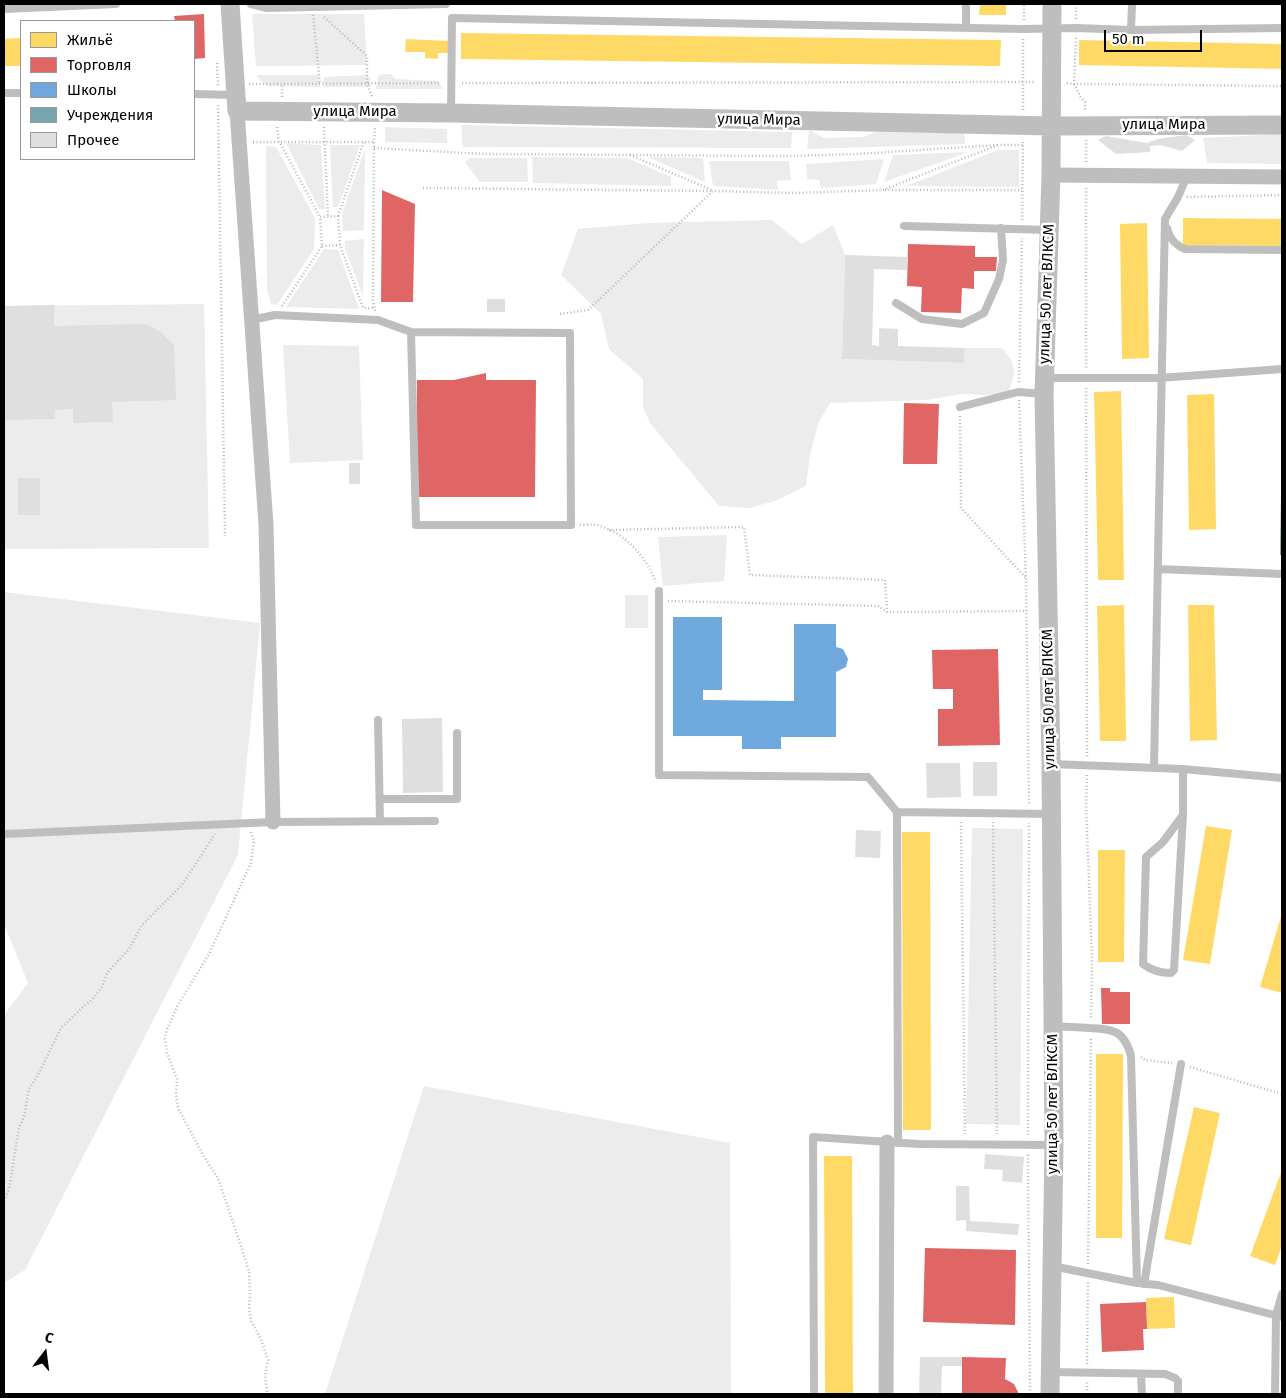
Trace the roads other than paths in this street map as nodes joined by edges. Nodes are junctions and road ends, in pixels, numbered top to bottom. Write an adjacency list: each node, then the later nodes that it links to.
1 (116, 4): 8 (lane)
2 (230, 4): 16 (street)
3 (251, 4): 4 (lane)
4 (446, 4)
5 (966, 4): 9 (lane)
6 (1052, 4): 10 (street, улица 50 лет ВЛКСМ)
7 (1132, 4): 12 (lane)
8 (4, 9)
9 (966, 28): 10 (lane); 17 (lane)
10 (1053, 28): 12 (lane); 19 (street, улица 50 лет ВЛКСМ)
11 (1282, 28): 12 (lane)
12 (1131, 30)
13 (4, 93): 14 (lane)
14 (20, 93)
15 (195, 94): 16 (lane, улица Мира)
16 (231, 96): 17 (street, улица Мира); 29 (street)
17 (451, 113): 19 (street, улица Мира)
18 (1282, 125): 19 (street, улица Мира)
19 (1052, 126): 20 (street, улица 50 лет ВЛКСМ)
20 (1051, 175): 21 (street); 26 (street, улица 50 лет ВЛКСМ)
21 (1187, 176): 22 (street); 23 (lane)
22 (1282, 176)
23 (1165, 219): 27 (lane); 32 (lane)
24 (904, 226): 25 (lane)
25 (1001, 228): 26 (lane); 28 (lane)
26 (1049, 230): 33 (street, улица 50 лет ВЛКСМ)
27 (1282, 250)
28 (896, 302)
29 (251, 320): 30 (lane); 50 (street)
30 (411, 332): 30 (lane)
31 (1282, 369): 32 (lane)
32 (1160, 378): 33 (lane); 35 (lane)
33 (1044, 386): 34 (lane); 40 (street, улица 50 лет ВЛКСМ)
34 (960, 407)
35 (1158, 569): 36 (lane); 41 (lane)
36 (1282, 574)
37 (659, 591): 45 (lane)
38 (378, 720): 44 (lane)
39 (457, 733): 44 (lane)
40 (1051, 764): 41 (lane); 46 (street, улица 50 лет ВЛКСМ)
41 (1154, 768): 42 (lane)
42 (1183, 769): 43 (lane); 47 (lane)
43 (1282, 778)
44 (380, 799): 48 (lane)
45 (897, 812): 46 (lane); 54 (lane)
46 (1051, 814): 52 (street, улица 50 лет ВЛКСМ)
47 (1183, 815): 47 (lane)
48 (380, 821): 49 (lane); 50 (lane)
49 (434, 821)
50 (273, 822): 51 (lane)
51 (4, 834)
52 (1053, 1026): 55 (street, улица 50 лет ВЛКСМ); 57 (lane)
53 (1181, 1064): 57 (lane)
54 (892, 1143): 55 (lane); 62 (lane); 63 (street)
55 (1054, 1145): 56 (street, улица 50 лет ВЛКСМ)
56 (1052, 1266): 57 (lane); 60 (street, улица 50 лет ВЛКСМ)
57 (1140, 1284): 59 (lane)
58 (1282, 1294): 59 (lane)
59 (1279, 1316): 67 (lane)
60 (1050, 1372): 61 (lane); 64 (street, улица 50 лет ВЛКСМ)
61 (1141, 1374): 65 (lane); 66 (lane)
62 (814, 1394)
63 (886, 1394)
64 (1050, 1394)
65 (1142, 1394)
66 (1178, 1394)
67 (1275, 1394)

